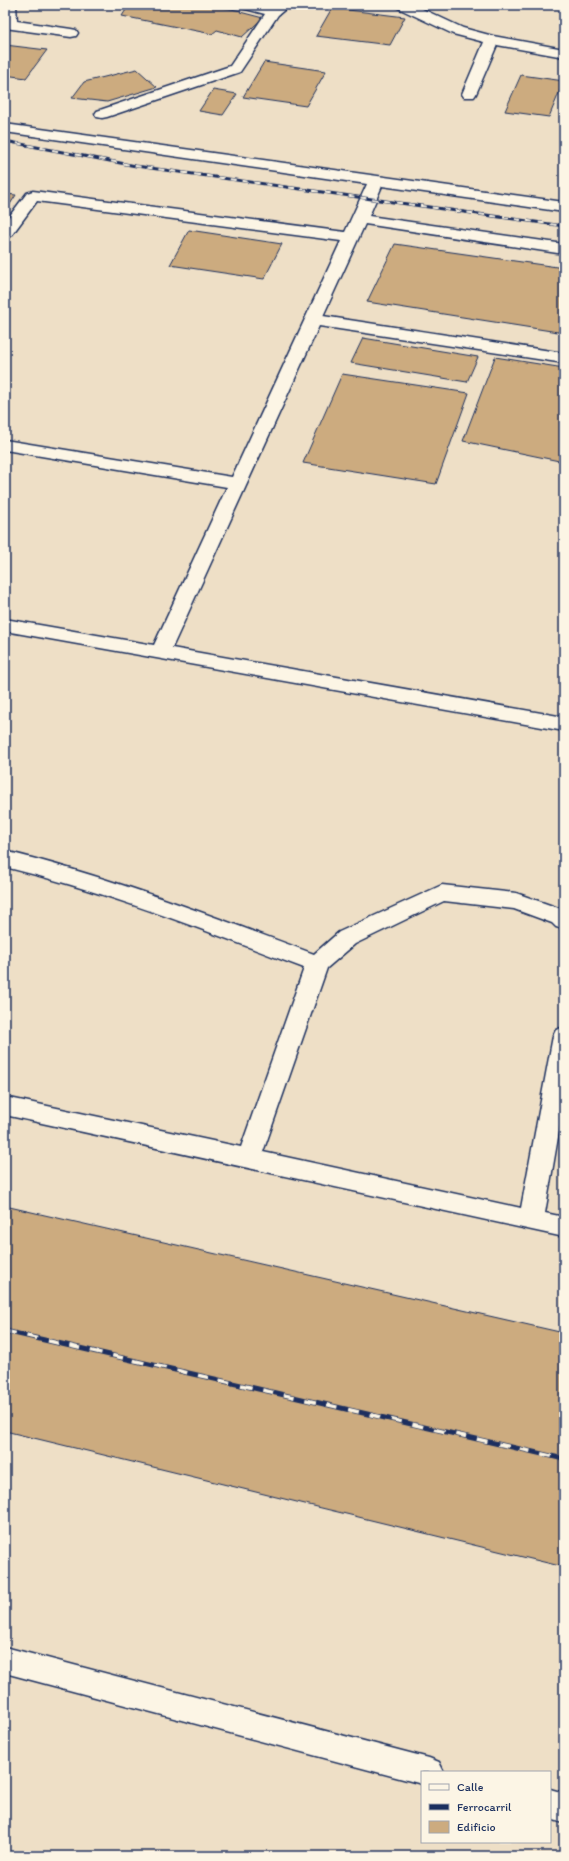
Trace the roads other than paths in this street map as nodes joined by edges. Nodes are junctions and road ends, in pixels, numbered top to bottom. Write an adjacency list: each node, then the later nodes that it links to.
1 (9, 5): 5 (lane)
2 (247, 5): 4 (lane)
3 (403, 5): 7 (lane)
4 (278, 9): 10 (lane)
5 (7, 24): 6 (lane)
6 (71, 33)
7 (492, 40): 8 (lane); 9 (lane)
8 (564, 53)
9 (469, 94)
10 (102, 114)
11 (5, 128): 12 (lane)
12 (377, 180): 13 (lane); 14 (lane)
13 (564, 207)
14 (360, 219): 16 (lane); 17 (lane)
15 (5, 233): 16 (lane)
16 (351, 238): 18 (lane)
17 (564, 249)
18 (314, 320): 19 (lane); 21 (lane)
19 (564, 358)
20 (5, 445): 21 (lane)
21 (238, 483): 23 (lane)
22 (5, 625): 23 (lane)
23 (160, 653): 24 (lane)
24 (564, 724)
25 (5, 859): 27 (lane)
26 (564, 921): 27 (lane)
27 (317, 964): 30 (lane)
28 (564, 1036): 31 (lane)
29 (5, 1106): 30 (lane)
30 (249, 1158): 31 (lane)
31 (531, 1220): 32 (lane)
32 (564, 1227)
33 (5, 1660): 34 (lane)
34 (425, 1771)
35 (551, 1804): 36 (lane)
36 (564, 1808)

